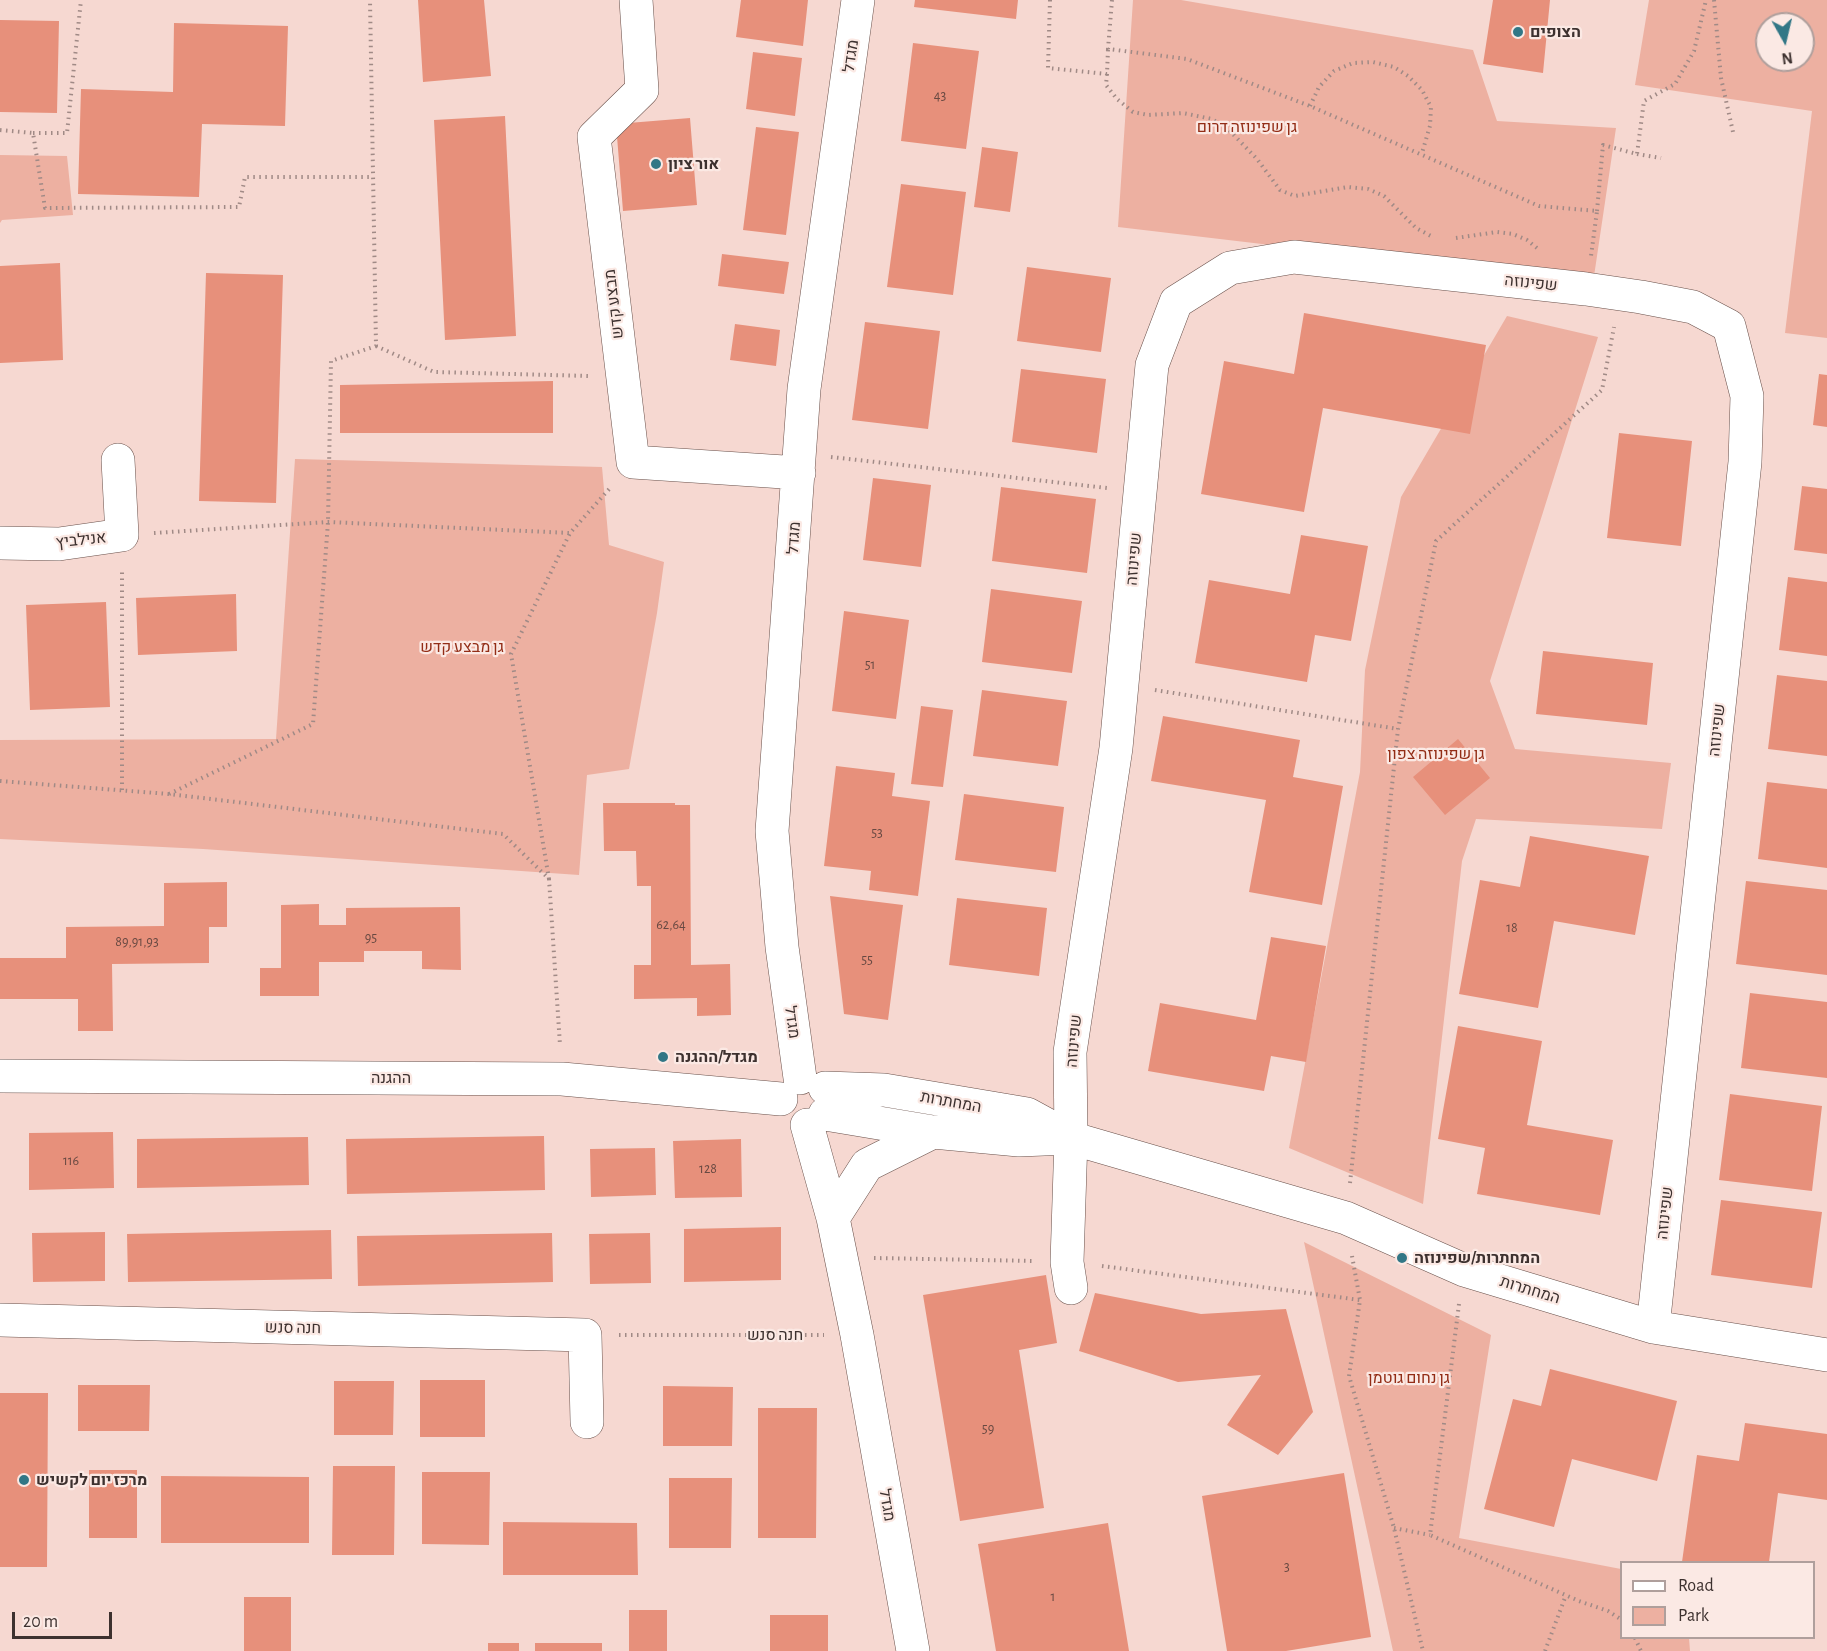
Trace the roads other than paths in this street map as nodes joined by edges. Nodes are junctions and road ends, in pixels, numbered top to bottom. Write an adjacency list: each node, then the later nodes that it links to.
1 (636, 0): 4 (street, מבצע קדש)
2 (858, 0): 4 (street, מגדל)
3 (118, 460): 5 (street, אנילביץ)
4 (799, 463): 7 (street, מגדל)
5 (0, 543)
6 (0, 1076): 7 (street, ההגנה)
7 (808, 1101): 8 (street, המחתרות); 9 (street, המחתרות); 10 (street, מגדל)
8 (933, 1132): 9 (street, המחתרות); 10 (street)
9 (1071, 1138): 11 (street, שפינוזה); 13 (street, המחתרות); 13 (street, שפינוזה)
10 (833, 1218): 16 (street, מגדל)
11 (1071, 1288)
12 (0, 1320): 15 (street, חנה סנש)
13 (1653, 1327): 14 (street, המחתרות)
14 (1827, 1355)
15 (587, 1422)
16 (913, 1651)

